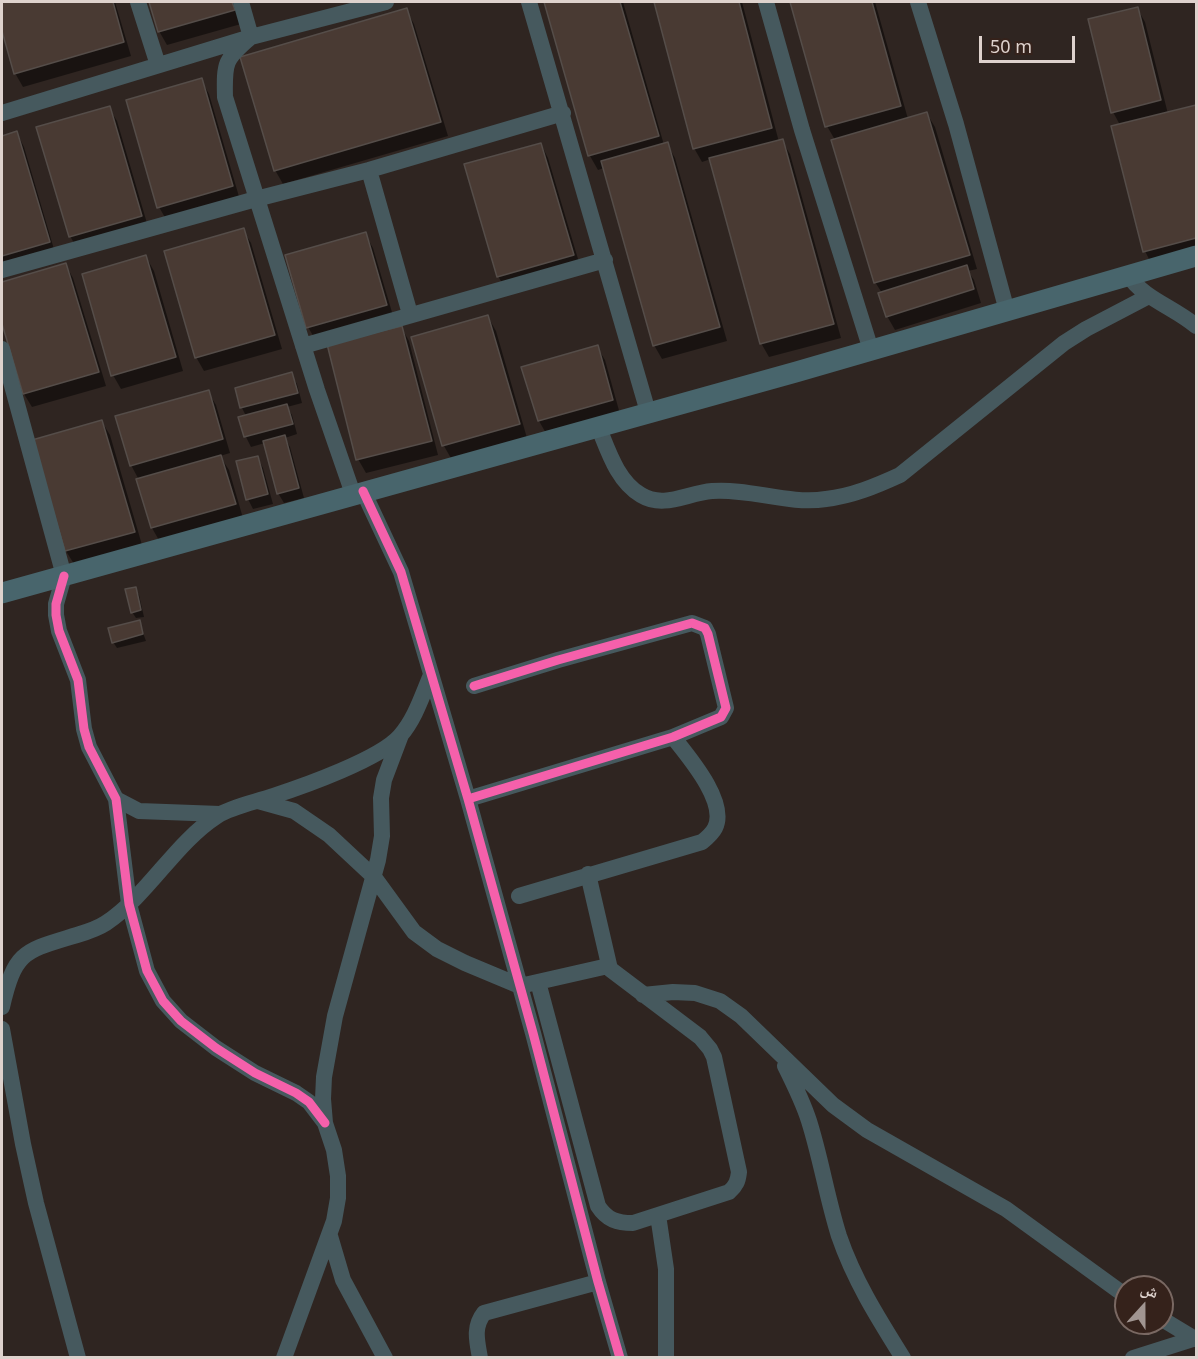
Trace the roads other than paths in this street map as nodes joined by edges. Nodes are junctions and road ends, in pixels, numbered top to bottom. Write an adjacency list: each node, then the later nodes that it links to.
1 (138, 2): 8 (street)
2 (241, 2): 7 (street)
3 (386, 2): 7 (street)
4 (529, 2): 10 (street)
5 (766, 2): 23 (street)
6 (918, 2): 18 (street)
7 (251, 37): 8 (street); 12 (street)
8 (158, 65): 9 (street)
9 (2, 113)
10 (563, 113): 11 (street); 14 (street)
11 (369, 170): 12 (street); 19 (street)
12 (256, 199): 15 (street); 21 (street)
13 (1197, 256): 16 (main road)
14 (605, 261): 19 (street); 24 (street)
15 (2, 270)
16 (1129, 276): 17 (street); 18 (main road)
17 (1149, 296): 20 (street); 25 (street)
18 (1007, 311): 23 (main road)
19 (410, 314): 21 (street)
20 (1197, 326)
21 (303, 346): 26 (street)
22 (2, 349): 27 (street)
23 (871, 350): 24 (main road)
24 (648, 412): 25 (main road)
25 (598, 426): 26 (main road)
26 (358, 492): 27 (main road); 29 (street)
27 (64, 576): 28 (main road); 33 (street)
28 (2, 593)
29 (431, 675): 31 (street); 34 (street)
30 (474, 686): 32 (street)
31 (401, 735): 35 (street); 38 (street)
32 (673, 737): 34 (street); 37 (street)
33 (116, 799): 36 (street); 40 (street)
34 (468, 799): 43 (street)
35 (258, 801): 36 (street); 38 (street)
36 (220, 814): 40 (street)
37 (588, 874): 39 (street); 41 (street)
38 (374, 878): 43 (street); 48 (street)
39 (519, 896)
40 (129, 904): 45 (street); 48 (street)
41 (608, 966): 42 (street); 44 (street)
42 (538, 982): 43 (street); 49 (street)
43 (520, 986): 51 (street)
44 (643, 995): 47 (street); 49 (street)
45 (2, 1007)
46 (2, 1029): 55 (street)
47 (778, 1052): 52 (street); 61 (street)
48 (325, 1123): 50 (street)
49 (658, 1215): 60 (street)
50 (330, 1236): 56 (street); 57 (street)
51 (598, 1282): 58 (street); 59 (street)
52 (1114, 1287)
53 (1174, 1326): 54 (street)
54 (1196, 1338): 62 (street)
55 (78, 1358)
56 (284, 1358)
57 (385, 1358)
58 (480, 1358)
59 (620, 1358)
60 (666, 1358)
61 (903, 1358)
62 (1133, 1358)

